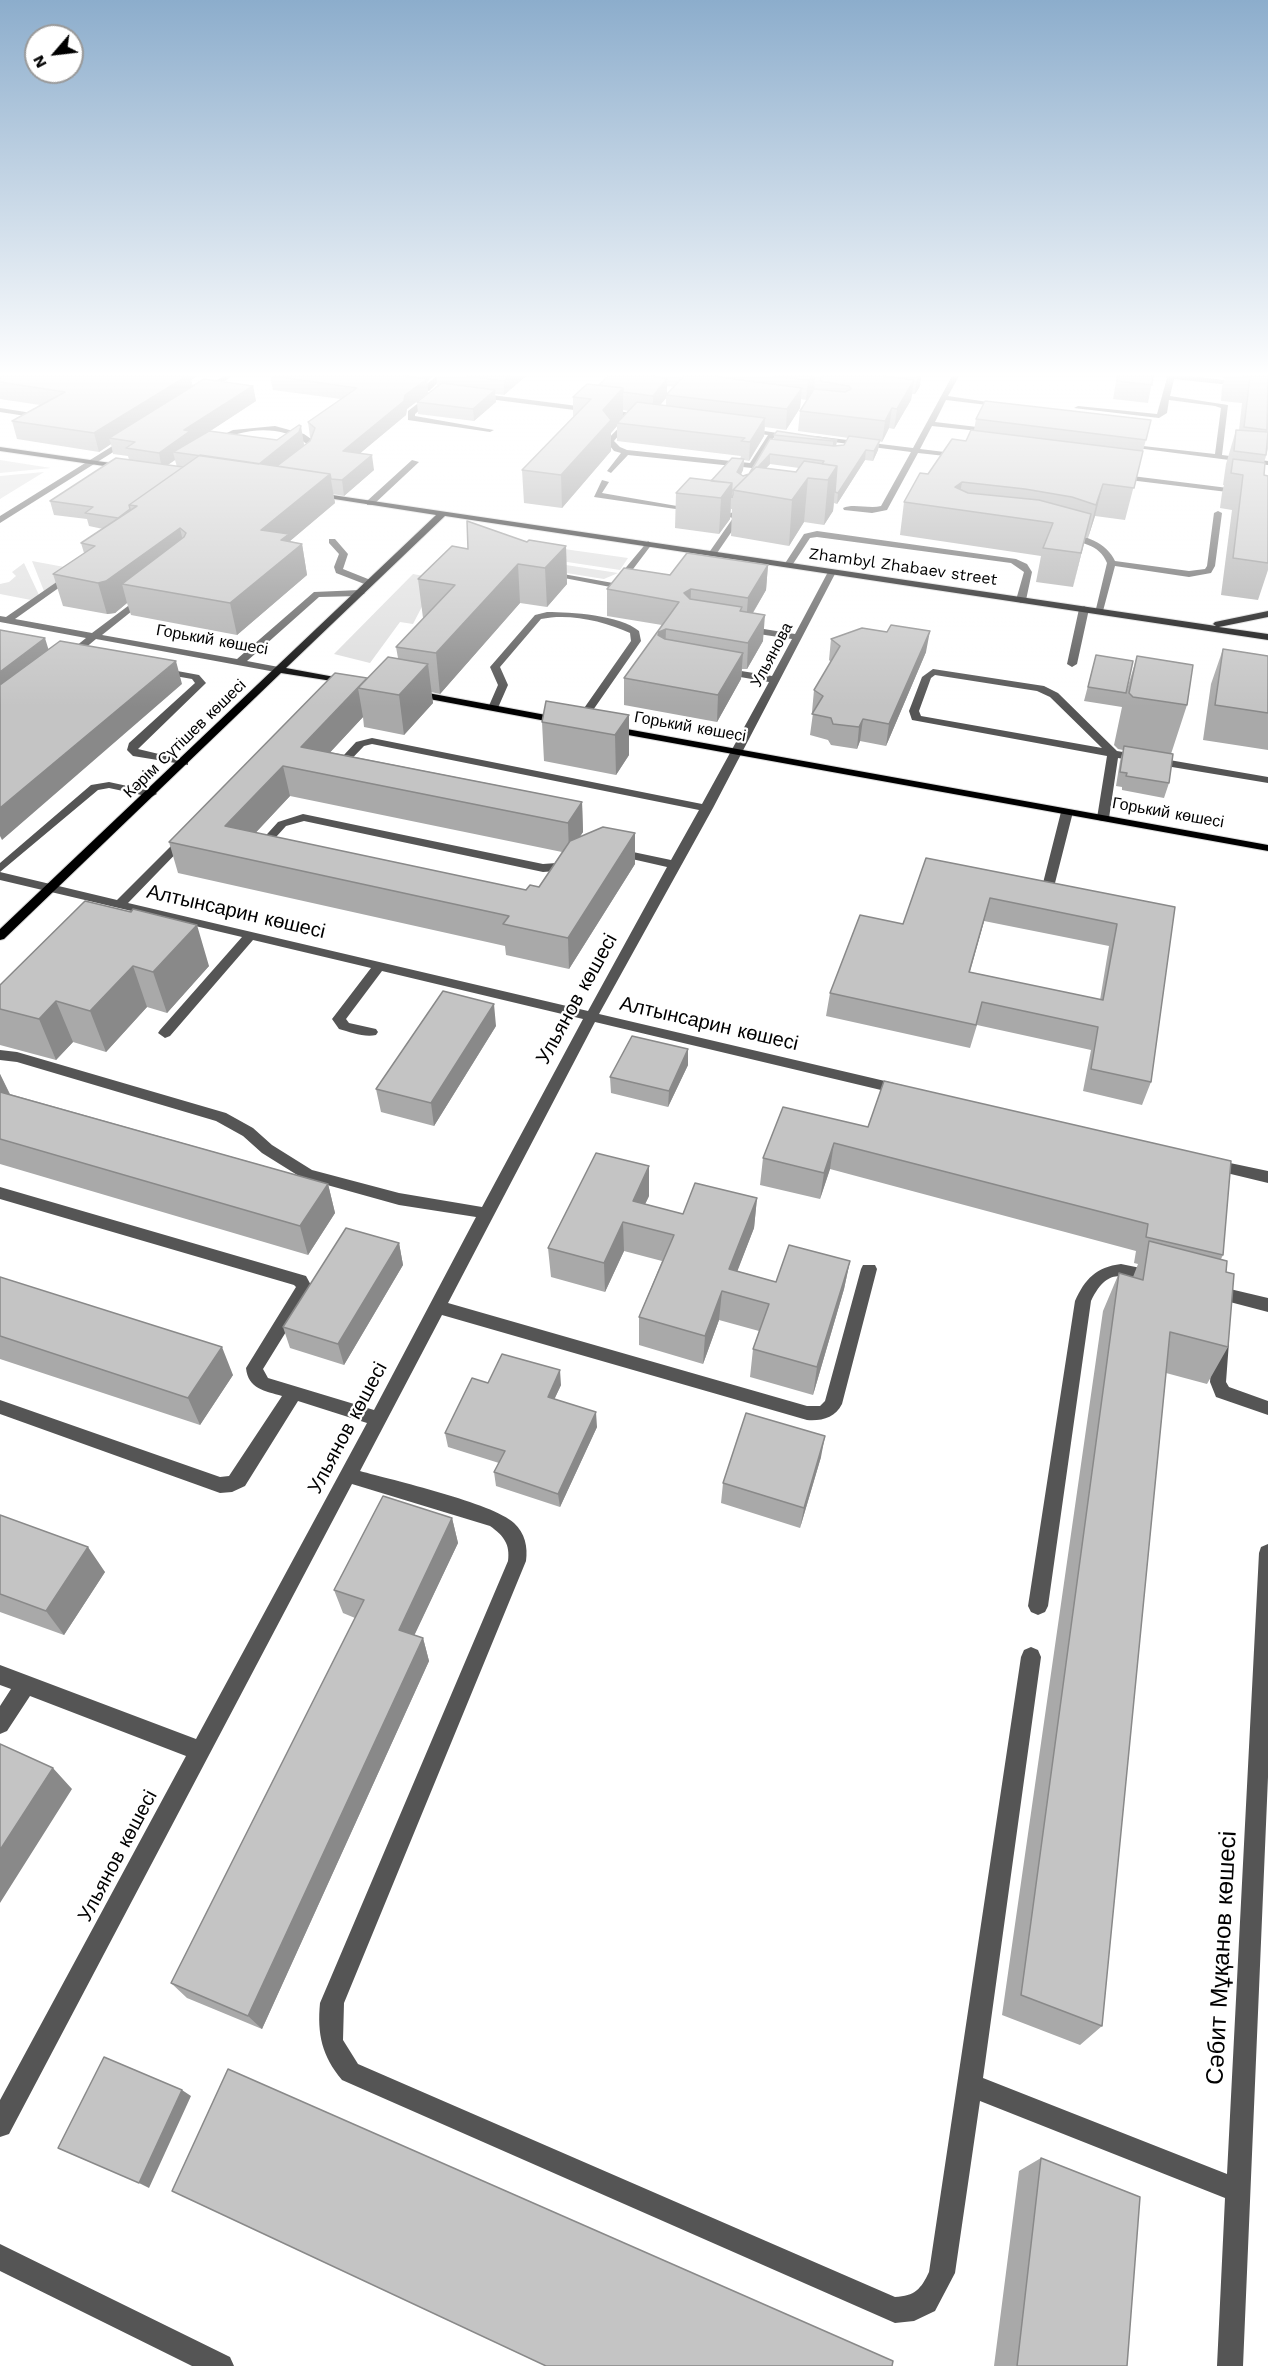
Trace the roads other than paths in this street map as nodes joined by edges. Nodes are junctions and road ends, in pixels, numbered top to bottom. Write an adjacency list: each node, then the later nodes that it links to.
1 (53, 486): 16 (street)
2 (388, 486): 8 (street)
3 (602, 486): 11 (street)
4 (896, 486): 10 (street)
5 (1201, 486): 7 (street)
6 (299, 492): 8 (main road, Zhambyl Zhabaev street)
7 (1268, 495)
8 (370, 503): 13 (main road, Zhambyl Zhabaev street)
9 (748, 508): 15 (street)
10 (847, 508)
11 (705, 511)
12 (1218, 513): 21 (street)
13 (442, 514): 19 (main road, Zhambyl Zhabaev street); 26 (main road, Кәрім Сүтішев көшесі)
14 (728, 514): 15 (street)
15 (739, 516): 20 (street)
16 (0, 520)
17 (1056, 535): 21 (street)
18 (332, 541): 26 (street)
19 (648, 544): 20 (main road, Zhambyl Zhabaev street); 27 (street)
20 (712, 554): 22 (main road, Zhambyl Zhabaev street)
21 (1111, 563): 33 (street)
22 (788, 565): 24 (main road, Zhambyl Zhabaev street); 31 (street)
23 (84, 566): 35 (street)
24 (832, 572): 31 (main road, Zhambyl Zhabaev street); 39 (street, Ульянова)
25 (563, 577): 27 (street)
26 (370, 583): 30 (main road, Кәрім Сүтішев көшесі)
27 (615, 586): 28 (street)
28 (641, 591)
29 (150, 593): 38 (street)
30 (360, 593): 42 (street); 46 (main road, Кәрім Сүтішев көшесі)
31 (1021, 600): 32 (main road, Zhambyl Zhabaev street)
32 (1084, 609): 33 (main road, Zhambyl Zhabaev street); 43 (street)
33 (1098, 612): 36 (main road, Zhambyl Zhabaev street)
34 (1268, 614): 36 (main road)
35 (4, 620): 38 (street, Горький көшесі)
36 (1186, 625): 40 (main road, Zhambyl Zhabaev street)
37 (733, 627): 39 (street)
38 (94, 636): 41 (street); 42 (street, Горький көшесі)
39 (798, 637): 47 (street, Ульянова)
40 (1268, 637)
41 (87, 658)
42 (240, 662): 46 (street, Горький көшесі)
43 (1072, 664)
44 (151, 669): 56 (street)
45 (710, 669): 47 (street)
46 (281, 670): 48 (main road, Горький көшесі); 56 (main road, Кәрім Сүтішев көшесі)
47 (776, 680): 54 (street, Ульянова)
48 (363, 684)
49 (397, 691): 50 (main road)
50 (493, 708): 51 (main road); 51 (street)
51 (578, 724): 52 (main road)
52 (590, 726)
53 (601, 728): 54 (main road, Горький көшесі)
54 (738, 753): 60 (street, Ульянов көшесі); 61 (main road, Горький көшесі)
55 (1113, 753): 55 (street); 58 (street); 62 (street)
56 (184, 763): 59 (main road, Кәрім Сүтішев көшесі)
57 (334, 771): 60 (street)
58 (1268, 780)
59 (151, 794): 69 (street); 72 (main road, Кәрім Сүтішев көшесі)
60 (707, 808): 68 (street, Ульянов көшесі)
61 (1067, 812): 62 (main road, Горький көшесі); 71 (street)
62 (1103, 818): 65 (main road, Горький көшесі)
63 (190, 832): 73 (street)
64 (263, 845): 67 (street)
65 (1268, 848)
66 (599, 852): 68 (street)
67 (587, 858)
68 (676, 865): 77 (street, Ульянов көшесі)
69 (0, 869)
70 (0, 876): 72 (street, Алтынсарин көшесі)
71 (1049, 883)
72 (51, 887): 73 (street, Алтынсарин көшесі); 75 (main road, Кәрім Сүтішев көшесі)
73 (120, 904): 74 (street, Алтынсарин көшесі)
74 (251, 935): 76 (street, Алтынсарин көшесі); 79 (street)
75 (0, 936)
76 (379, 966): 77 (street, Алтынсарин көшесі); 78 (street)
77 (593, 1017): 81 (street, Алтынсарин көшесі); 85 (street, Ульянов көшесі)
78 (371, 1032)
79 (165, 1033)
80 (0, 1055): 85 (street)
81 (921, 1095)
82 (1199, 1161): 83 (street)
83 (1268, 1177)
84 (0, 1193): 92 (street)
85 (486, 1213): 91 (street, Ульянов көшесі)
86 (869, 1269): 91 (street)
87 (1170, 1280): 98 (street)
88 (1192, 1285): 89 (street)
89 (1225, 1294): 90 (street); 94 (street)
90 (1268, 1305)
91 (438, 1307): 95 (street, Ульянов көшесі)
92 (292, 1394): 93 (street); 95 (street)
93 (0, 1407)
94 (1268, 1408)
95 (378, 1419): 96 (street, Ульянов көшесі)
96 (348, 1475): 103 (street, Ульянов көшесі); 105 (street)
97 (1268, 1553): 104 (street, Сәбит Мұқанов көшесі)
98 (1038, 1606)
99 (1031, 1657): 105 (street)
100 (0, 1674): 101 (street)
101 (26, 1684): 102 (street); 103 (street)
102 (0, 1724)
103 (200, 1751): 106 (street, Ульянов көшесі)
104 (1262, 1823): 107 (street, Сәбит Мұқанов көшесі)
105 (970, 2085): 107 (street)
106 (0, 2125)
107 (1238, 2191): 110 (street, Сәбит Мұқанов көшесі)
108 (0, 2257): 109 (street)
109 (220, 2366)
110 (1230, 2366)

